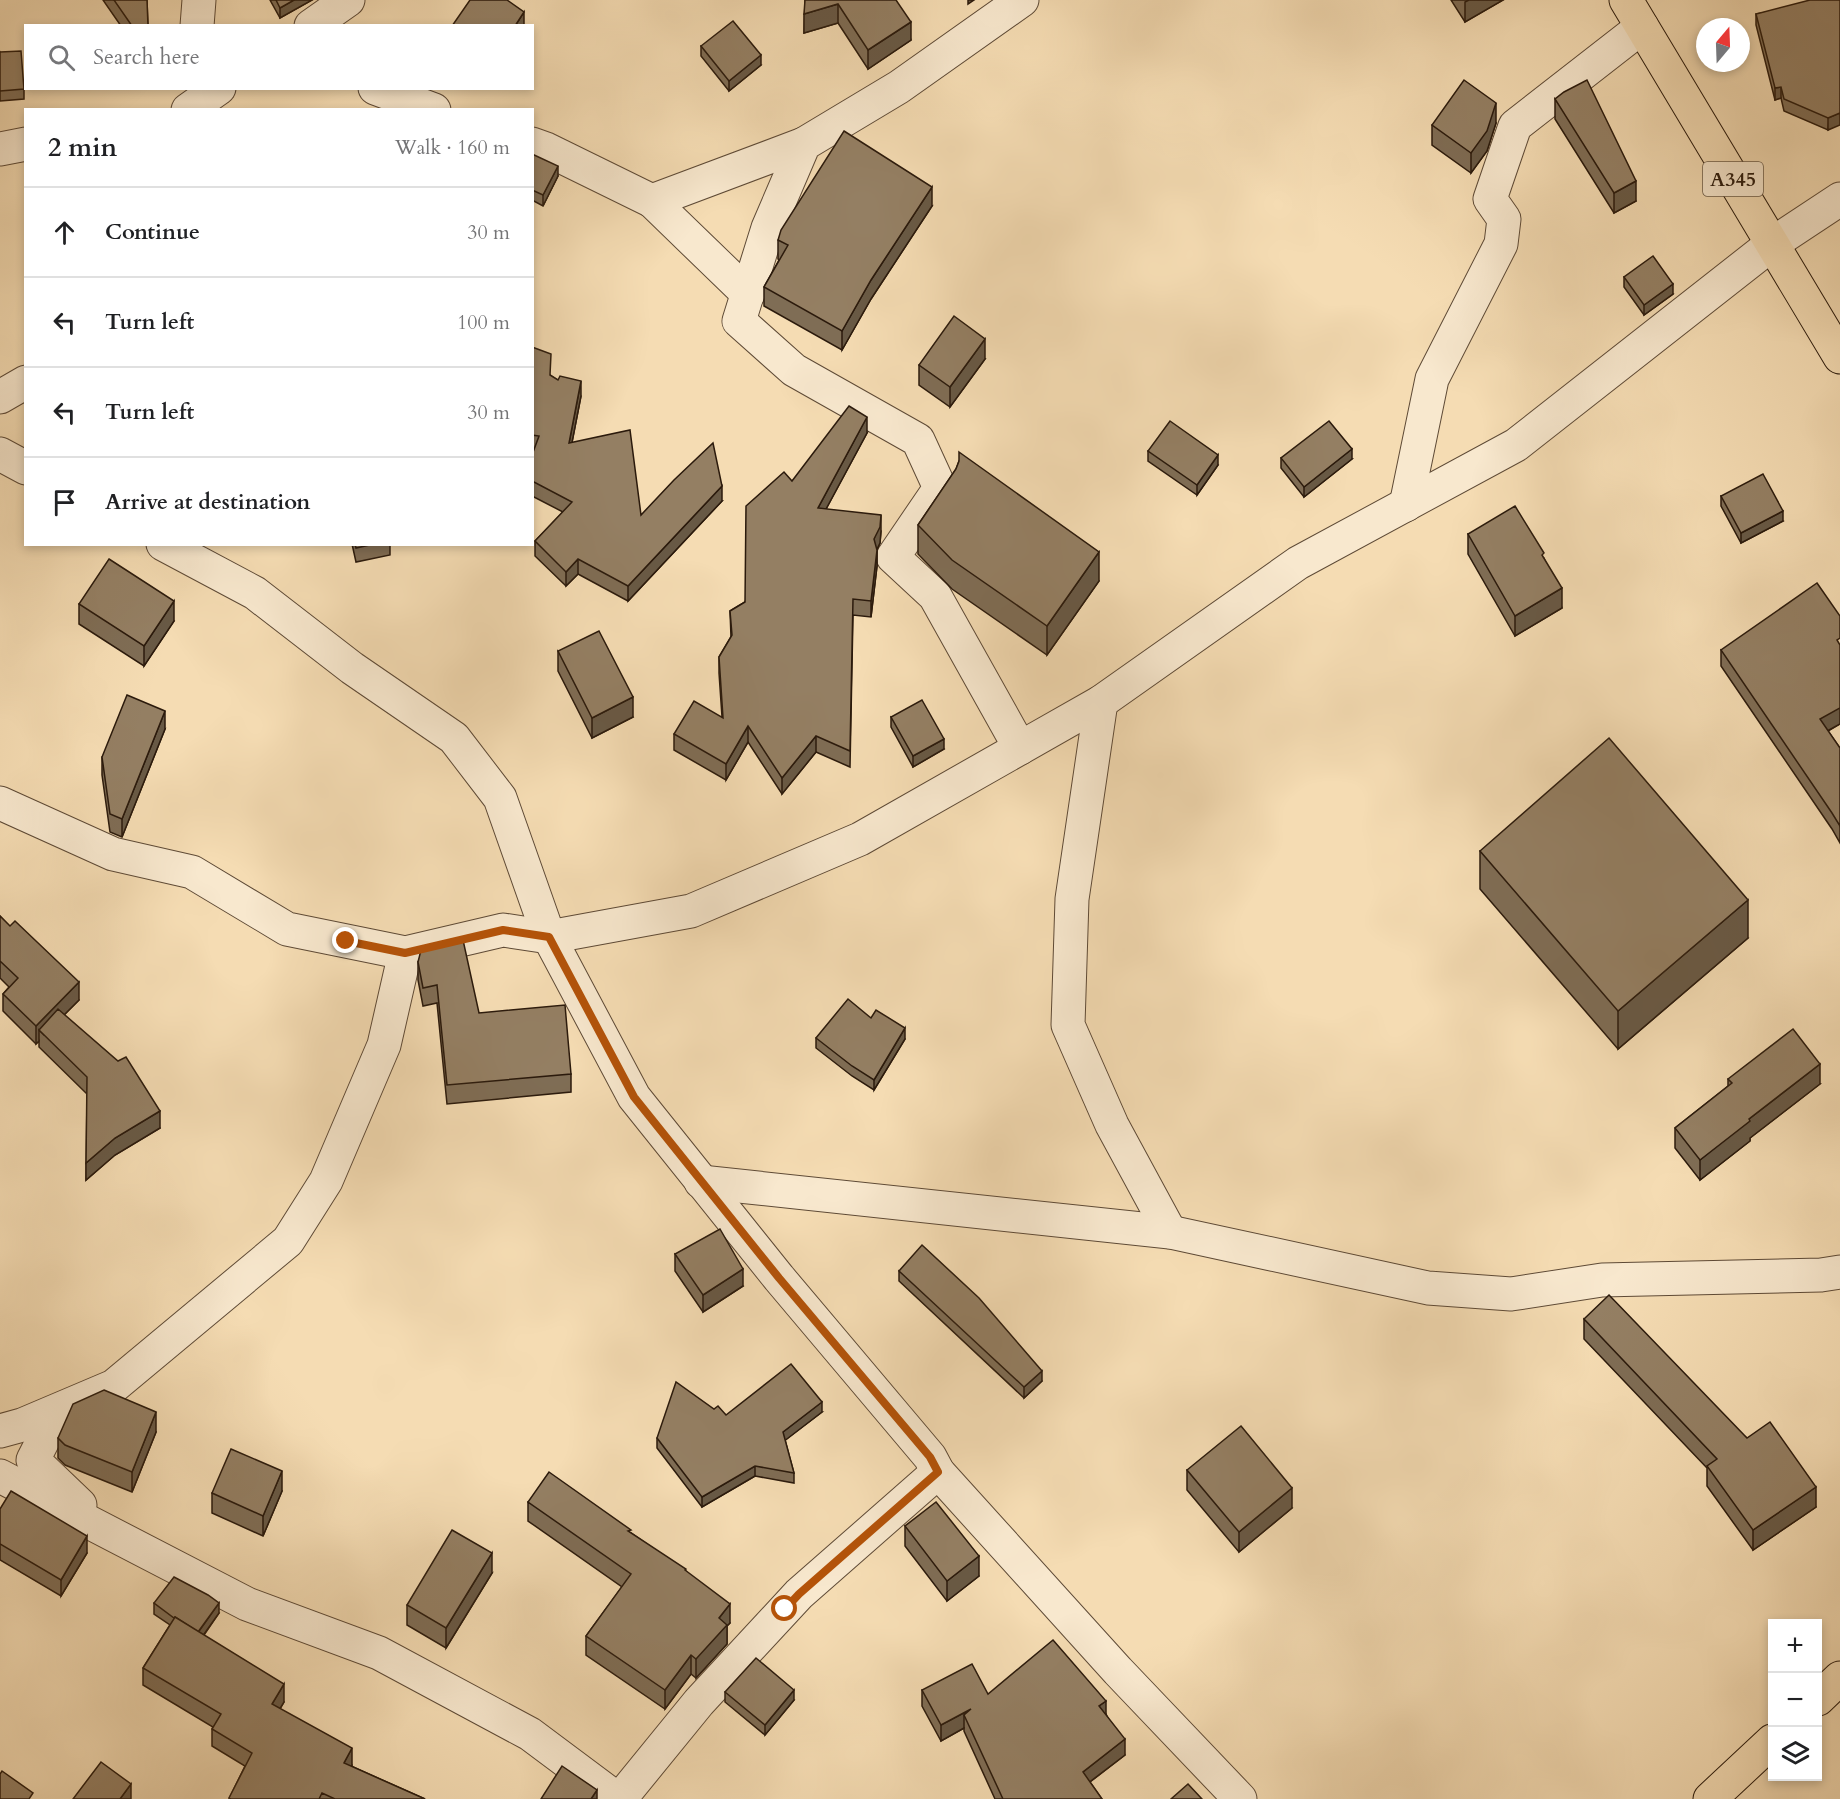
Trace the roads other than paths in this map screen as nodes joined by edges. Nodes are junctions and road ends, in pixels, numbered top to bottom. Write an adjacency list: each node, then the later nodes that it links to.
1 (199, 0): 5 (street)
2 (348, 0): 6 (street)
3 (1022, 0): 14 (street)
4 (1634, 13): 19 (main road, A345); 26 (street)
5 (197, 24)
6 (314, 24)
7 (187, 90): 10 (street)
8 (216, 90): 11 (street)
9 (380, 90): 12 (street)
10 (182, 108)
11 (191, 108)
12 (429, 108)
13 (24, 144): 16 (street)
14 (804, 144): 18 (street); 20 (street)
15 (534, 145): 18 (street)
16 (0, 149)
17 (1840, 199): 19 (street)
18 (652, 201): 20 (street)
19 (1772, 244): 21 (main road, A345); 26 (street)
20 (748, 294): 29 (street)
21 (1840, 357)
22 (24, 383): 23 (street)
23 (0, 398)
24 (0, 454): 25 (street)
25 (24, 467)
26 (1406, 505): 28 (street)
27 (167, 546): 31 (street)
28 (1101, 702): 29 (street); 34 (street)
29 (1020, 748): 31 (street)
30 (0, 803): 32 (street)
31 (549, 937): 32 (street); 33 (street)
32 (405, 953): 36 (street)
33 (701, 1182): 34 (street); 38 (street)
34 (1170, 1232): 35 (street)
35 (1840, 1272)
36 (57, 1411): 37 (street); 40 (street)
37 (7, 1420)
38 (938, 1472): 44 (street); 45 (street)
39 (0, 1476): 40 (street)
40 (105, 1529): 44 (street)
41 (1840, 1678): 42 (main road)
42 (1822, 1695)
43 (1768, 1746): 46 (main road)
44 (619, 1799)
45 (1240, 1799)
46 (1710, 1799)

